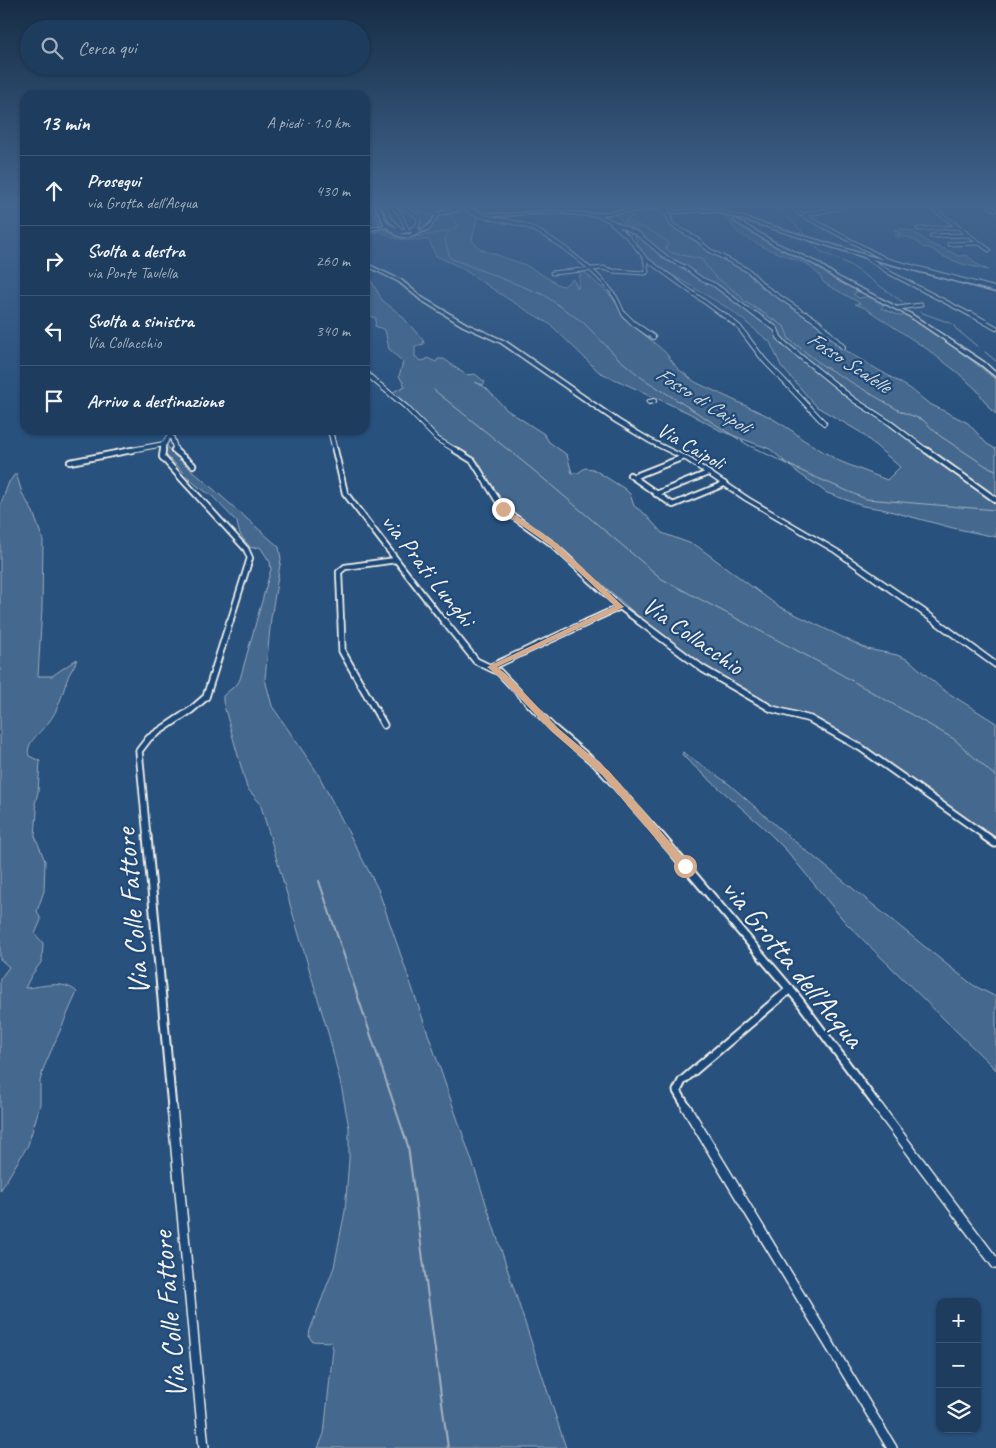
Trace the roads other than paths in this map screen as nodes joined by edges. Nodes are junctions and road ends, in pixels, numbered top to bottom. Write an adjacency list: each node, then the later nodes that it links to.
1 (386, 275): 27 (street, Via Caipoli)
2 (595, 275): 16 (street)
3 (669, 275): 22 (street)
4 (695, 275): 33 (street)
5 (753, 275): 17 (street)
6 (832, 275): 14 (street)
7 (893, 275): 15 (street)
8 (937, 275): 10 (street)
9 (940, 275): 10 (street)
10 (996, 290)
11 (906, 301): 13 (street)
12 (921, 305): 13 (street)
13 (912, 306): 14 (street)
14 (898, 308): 18 (street)
15 (996, 328)
16 (653, 337)
17 (843, 347)
18 (996, 376)
19 (370, 377): 35 (street, Via Collacchio)
20 (654, 401): 21 (street)
21 (649, 402)
22 (824, 423)
23 (170, 435): 26 (street)
24 (172, 435): 29 (street)
25 (331, 435): 34 (street, via Prati Lunghi)
26 (164, 444): 28 (street); 42 (street, Via Colle Fattore)
27 (684, 457): 30 (street, Via Caipoli); 32 (street)
28 (70, 462)
29 (193, 465)
30 (708, 473): 31 (street, Via Caipoli); 32 (street)
31 (724, 484): 32 (street); 36 (street, Via Caipoli)
32 (656, 494)
33 (996, 500)
34 (396, 560): 37 (street, via Prati Lunghi); 38 (street)
35 (620, 607): 37 (street); 39 (street, Via Collacchio)
36 (996, 666)
37 (491, 667): 40 (street, via Grotta dell'Acqua)
38 (384, 725)
39 (995, 843)
40 (790, 989): 41 (street, via Grotta dell'Acqua); 43 (street)
41 (996, 1264)
42 (204, 1448)
43 (892, 1448)

